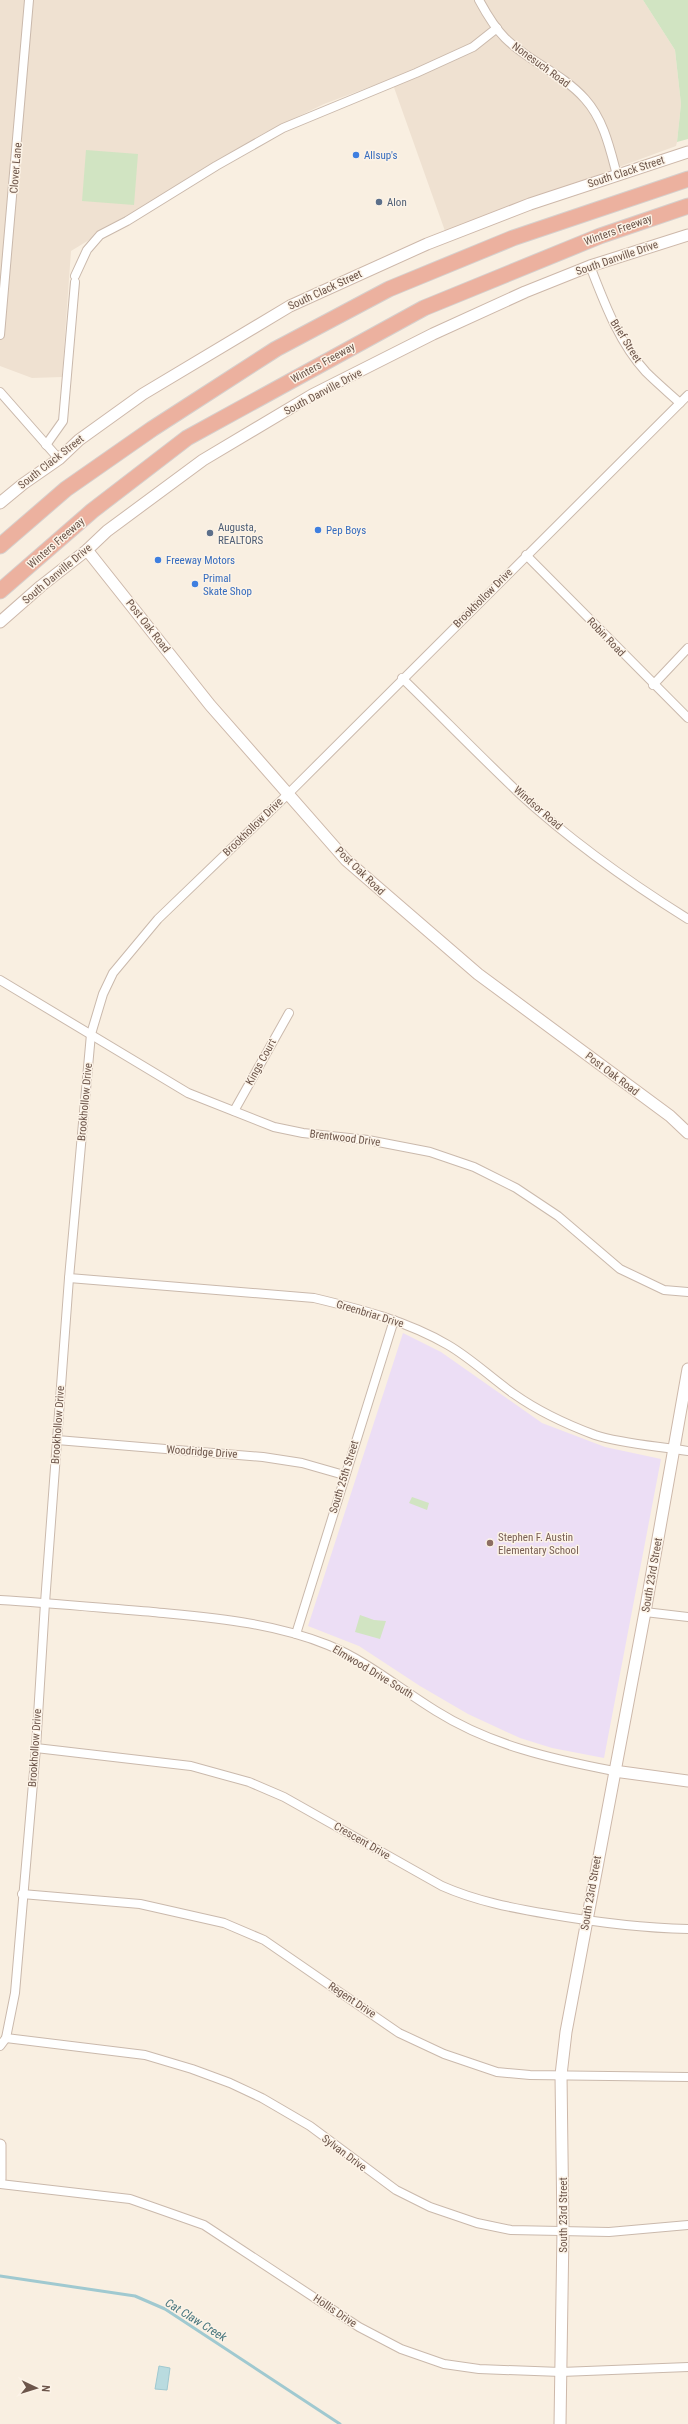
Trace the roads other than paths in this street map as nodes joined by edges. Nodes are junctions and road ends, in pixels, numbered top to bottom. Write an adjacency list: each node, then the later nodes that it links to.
1 (29, 0): 10 (street, Clover Lane)
2 (479, 0): 3 (street, Nonesuch Road)
3 (497, 28): 5 (street, Nonesuch Road); 14 (street)
4 (688, 152): 5 (street, South Clack Street)
5 (617, 175): 15 (street, South Clack Street)
6 (683, 181): 17 (highway)
7 (687, 206): 20 (highway, Winters Freeway)
8 (688, 235): 9 (street, South Danville Drive)
9 (590, 266): 13 (street, Brief Street); 18 (street, South Danville Drive)
10 (0, 335)
11 (0, 392): 14 (street)
12 (688, 395): 13 (street, Brookhollow Drive)
13 (680, 403): 19 (street, Brookhollow Drive)
14 (46, 445): 15 (street)
15 (59, 459): 16 (street, South Clack Street)
16 (0, 503)
17 (0, 546)
18 (87, 550): 21 (street, South Danville Drive); 26 (street, Post Oak Road)
19 (526, 555): 23 (street, Brookhollow Drive); 24 (street, Robin Road)
20 (0, 591)
21 (0, 622)
22 (688, 648): 24 (street)
23 (402, 678): 26 (street, Brookhollow Drive); 27 (street, Windsor Road)
24 (653, 685): 25 (street, Robin Road)
25 (688, 718)
26 (287, 795): 30 (street, Brookhollow Drive); 32 (street, Post Oak Road)
27 (688, 920)
28 (0, 980): 30 (street, Brentwood Drive)
29 (288, 1013): 31 (street, Kings Court)
30 (91, 1034): 31 (street, Brentwood Drive); 33 (street, Brookhollow Drive)
31 (234, 1110): 34 (street, Brentwood Drive)
32 (688, 1133)
33 (69, 1278): 35 (street, Greenbriar Drive); 37 (street, Brookhollow Drive)
34 (688, 1292)
35 (394, 1320): 38 (street, Greenbriar Drive); 40 (street, South 25th Street)
36 (688, 1369): 38 (street, South 23rd Street)
37 (58, 1440): 40 (street, Woodridge Drive); 42 (street, Brookhollow Drive)
38 (674, 1449): 39 (street, Greenbriar Drive); 43 (street, South 23rd Street)
39 (688, 1451)
40 (344, 1475): 45 (street, South 25th Street)
41 (0, 1600): 42 (street, Elmwood Drive South)
42 (45, 1603): 45 (street, Elmwood Drive South); 46 (street, Brookhollow Drive)
43 (645, 1612): 44 (street); 47 (street, South 23rd Street)
44 (688, 1617)
45 (296, 1634): 47 (street, Elmwood Drive South)
46 (36, 1748): 49 (street, Brookhollow Drive); 50 (street, Crescent Drive)
47 (614, 1771): 48 (street, Elmwood Drive South); 50 (street, South 23rd Street)
48 (688, 1781)
49 (22, 1894): 52 (street, Brookhollow Drive); 54 (street, Regent Drive)
50 (586, 1920): 51 (street, Crescent Drive); 54 (street, South 23rd Street)
51 (688, 1928)
52 (6, 2038): 53 (street, Brookhollow Drive); 60 (street, Sylvan Drive)
53 (0, 2046)
54 (561, 2075): 55 (street, Regent Drive); 60 (street, South 23rd Street)
55 (688, 2077)
56 (0, 2145): 57 (street)
57 (0, 2179)
58 (0, 2184): 62 (street, Hollis Drive)
59 (688, 2225): 60 (street, Sylvan Drive)
60 (563, 2231): 62 (street, South 23rd Street)
61 (688, 2367): 62 (street, Hollis Drive)
62 (561, 2372): 63 (street, South 23rd Street)
63 (560, 2424)

